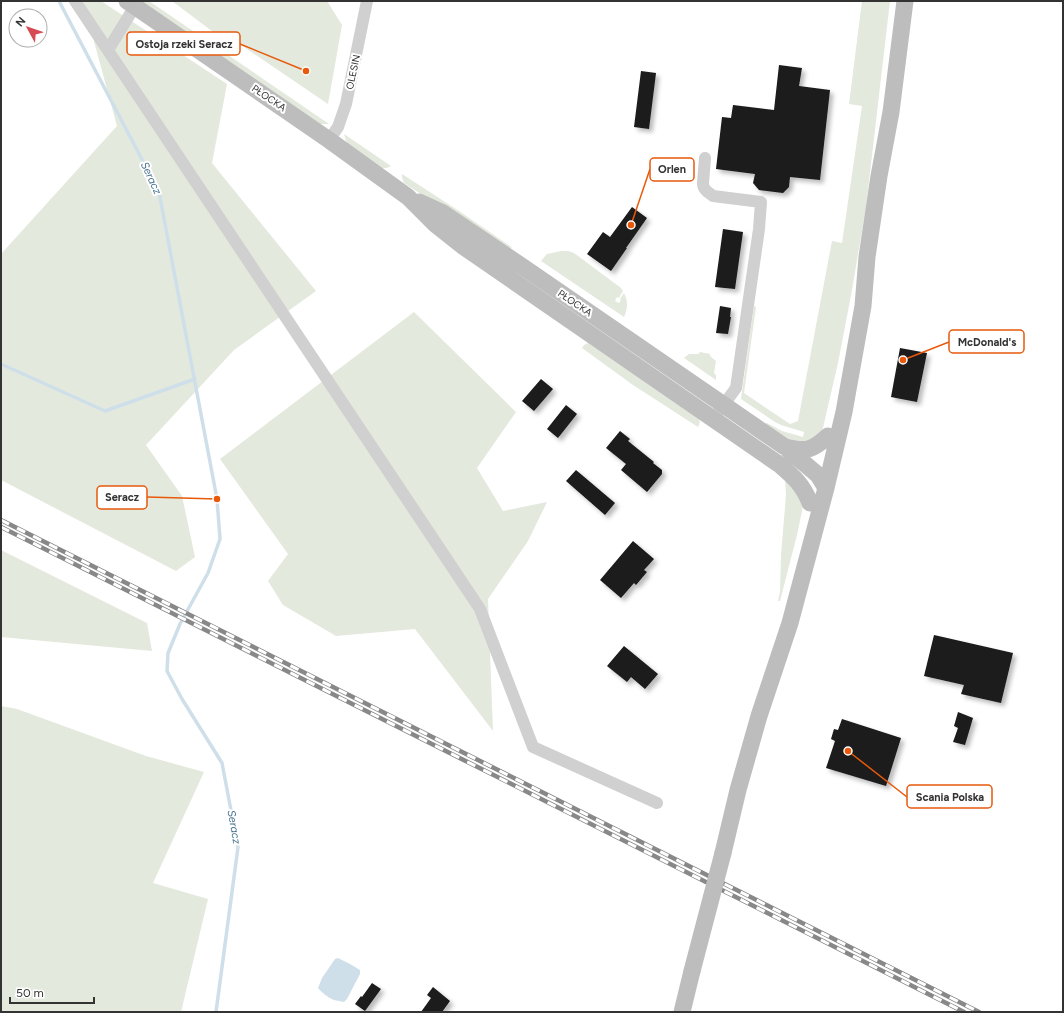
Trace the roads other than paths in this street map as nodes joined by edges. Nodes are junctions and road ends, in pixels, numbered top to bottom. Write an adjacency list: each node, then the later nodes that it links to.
1 (75, 1): 6 (street)
2 (367, 1): 7 (street, OLESIN)
3 (894, 1): 9 (main road)
4 (904, 1): 9 (main road)
5 (131, 4): 6 (street); 7 (main road, PŁOCKA)
6 (108, 50): 23 (street)
7 (329, 140): 10 (main road, PŁOCKA)
8 (705, 158): 16 (street)
9 (879, 176): 11 (main road)
10 (408, 197): 12 (main road, PŁOCKA); 13 (main road, PŁOCKA)
11 (867, 257): 17 (main road); 20 (main road)
12 (526, 269): 13 (street); 14 (main road, PŁOCKA)
13 (520, 286): 15 (main road, PŁOCKA)
14 (625, 337): 15 (street); 16 (main road, PŁOCKA)
15 (615, 352): 16 (main road, PŁOCKA)
16 (719, 412): 18 (main road, PŁOCKA); 19 (main road, PŁOCKA)
17 (828, 436): 18 (main road, PŁOCKA); 20 (main road)
18 (785, 447): 20 (main road, PŁOCKA)
19 (780, 465): 20 (main road, PŁOCKA); 21 (main road, PŁOCKA)
20 (820, 482): 21 (main road); 22 (main road)
21 (810, 503): 22 (main road)
22 (759, 716): 24 (main road, bridge)
23 (658, 803)
24 (682, 1012)

